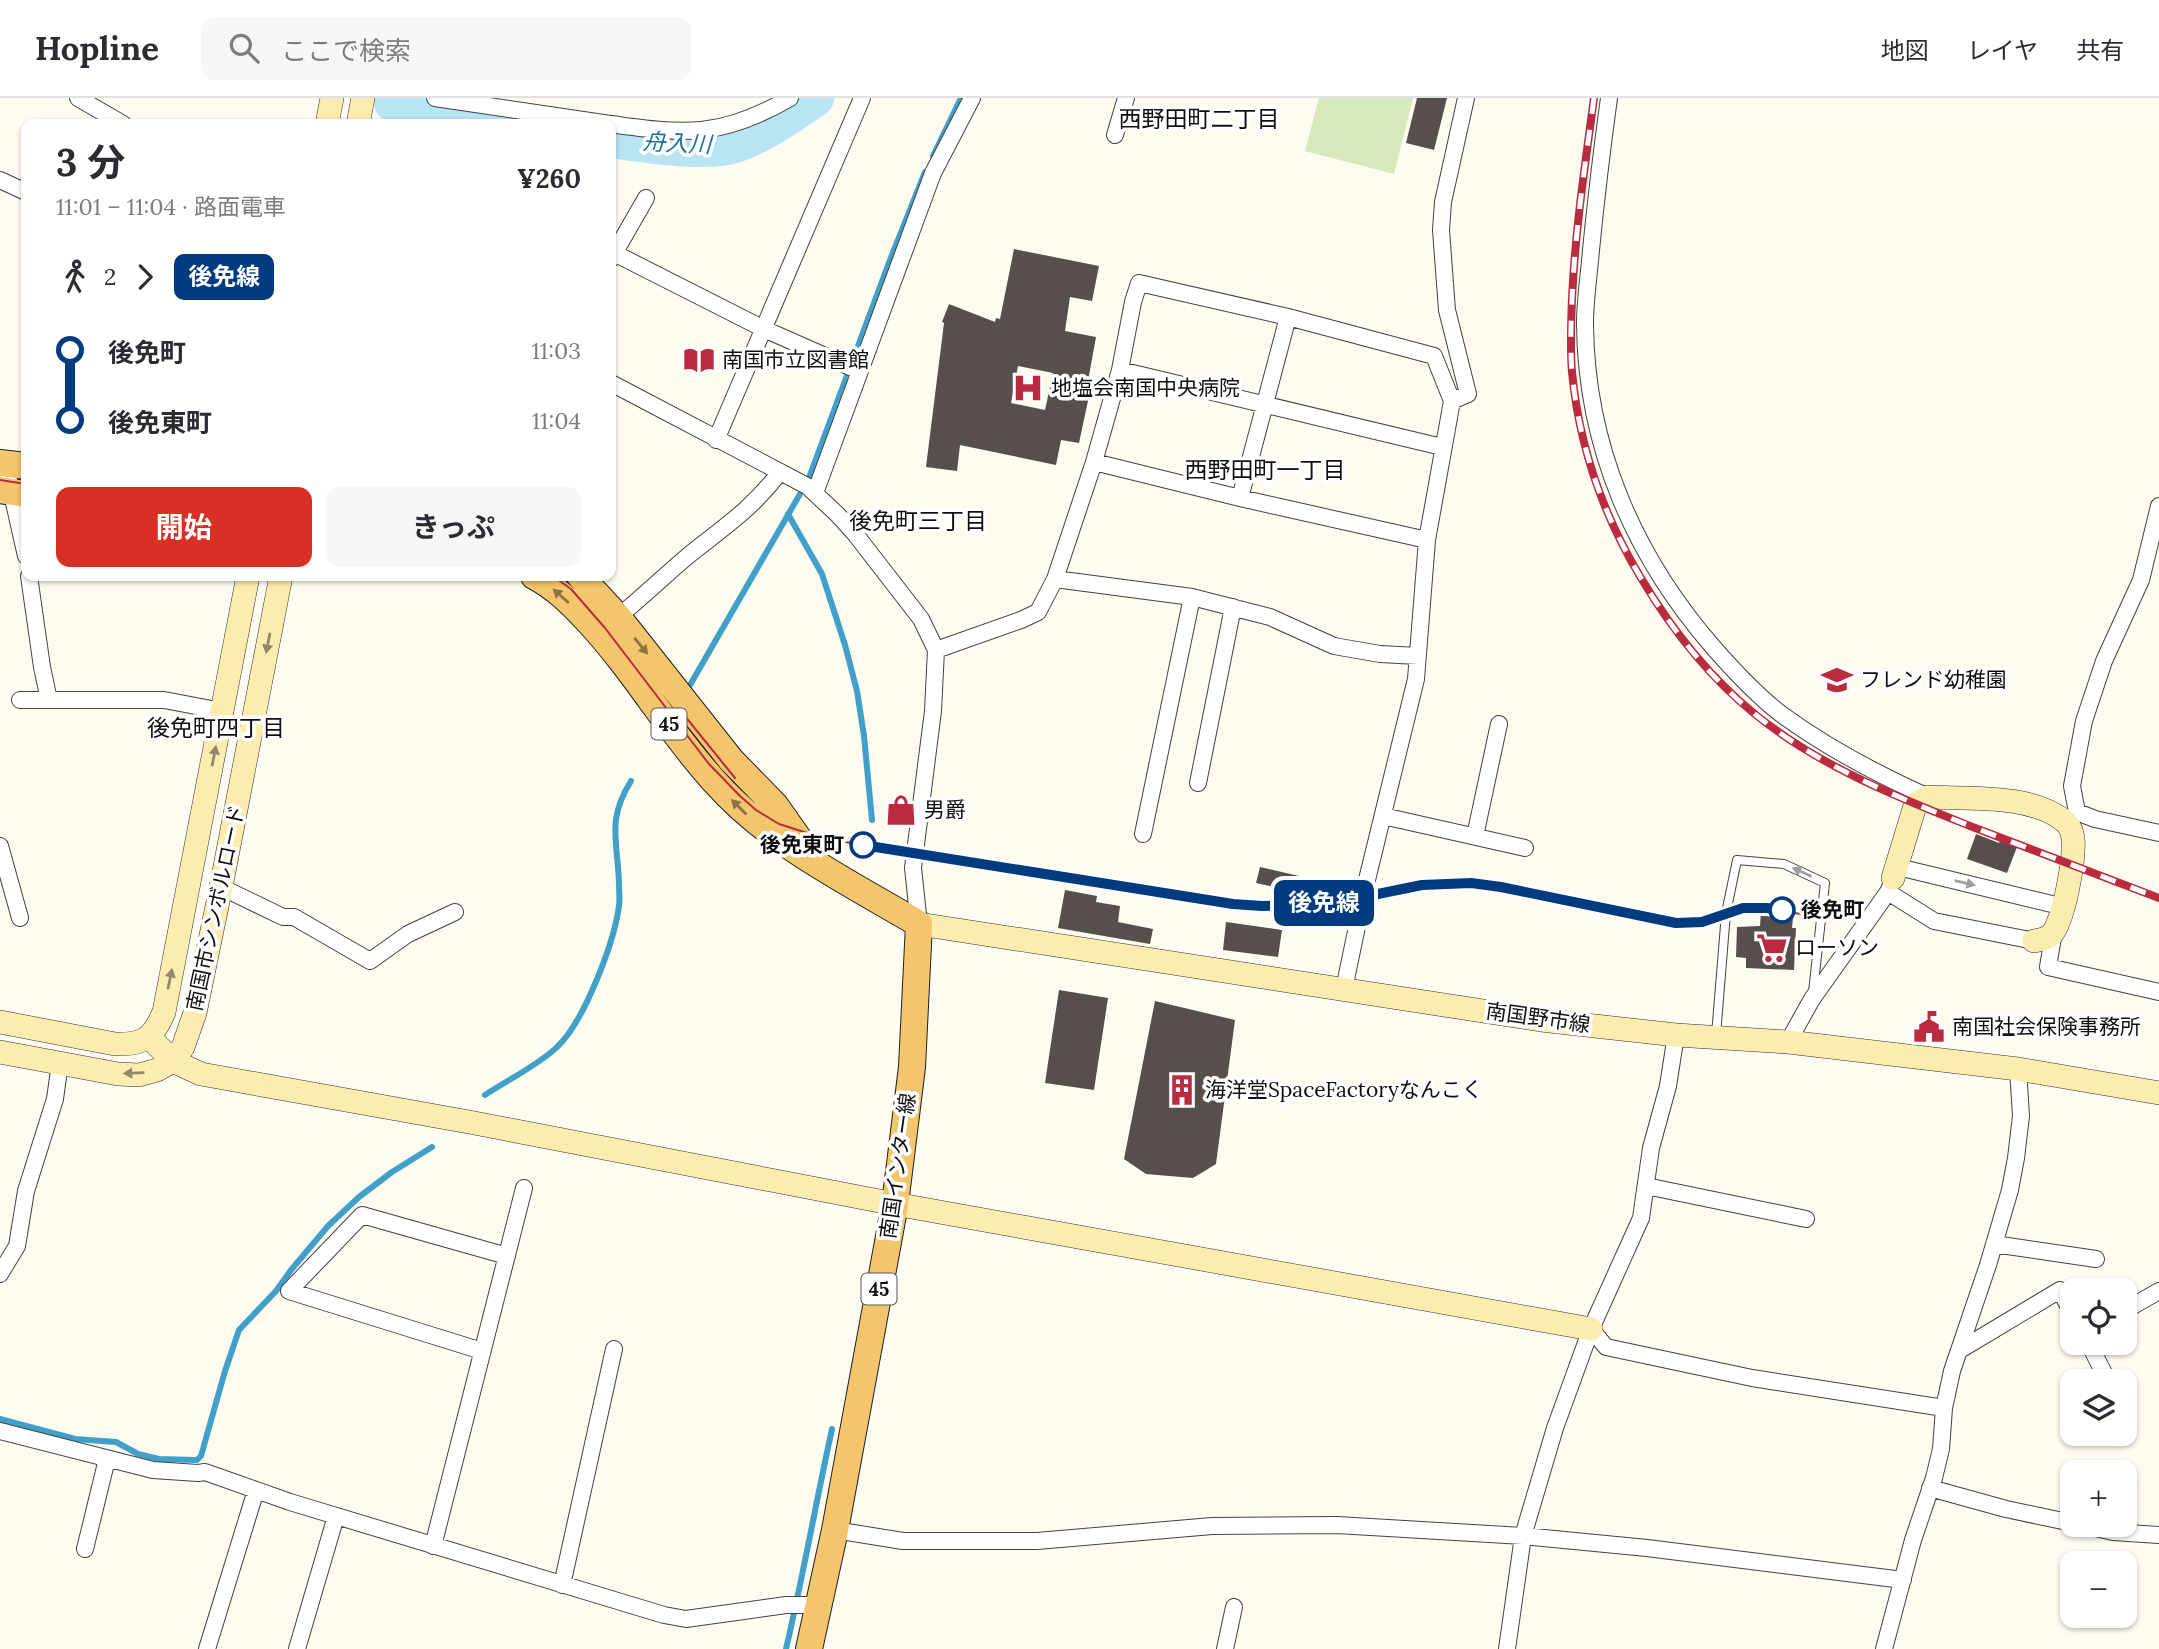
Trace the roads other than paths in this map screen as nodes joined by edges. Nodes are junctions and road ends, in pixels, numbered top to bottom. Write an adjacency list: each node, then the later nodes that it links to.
1 (78, 98): 11 (street)
2 (332, 98): 12 (street)
3 (363, 98): 13 (street)
4 (435, 98): 14 (street)
5 (790, 98): 15 (street)
6 (862, 98): 23 (street)
7 (972, 98): 25 (street)
8 (1126, 98): 16 (street)
9 (1466, 98): 27 (street)
10 (1609, 98): 56 (street)
11 (114, 119)
12 (328, 119)
13 (359, 119)
14 (576, 119)
15 (616, 125)
16 (1115, 135)
17 (0, 180): 18 (street)
18 (21, 190)
19 (646, 198): 20 (street)
20 (616, 249)
21 (616, 258): 23 (street)
22 (1288, 317): 24 (street); 27 (street); 28 (street)
23 (764, 329): 25 (street); 29 (street)
24 (1120, 370): 28 (street); 31 (street)
25 (859, 372): 35 (street)
26 (616, 386): 29 (street)
27 (1452, 401): 30 (street)
28 (1264, 405): 30 (street); 36 (street)
29 (716, 440): 33 (street)
30 (1442, 447): 39 (street)
31 (1094, 462): 36 (street); 40 (street)
32 (11, 464): 34 (street)
33 (780, 472): 35 (street); 48 (street)
34 (12, 492): 38 (street)
35 (815, 493): 49 (street)
36 (1240, 498): 39 (street)
37 (2159, 506): 58 (street)
38 (21, 533)
39 (1427, 540): 50 (street)
40 (1055, 579): 46 (street); 49 (street)
41 (30, 581): 52 (street)
42 (247, 581): 53 (street, 南国市シンボルロード)
43 (280, 581): 66 (street, 南国市シンボルロード, one-way to 66)
44 (544, 581): 48 (main road, 45, one-way to 44)
45 (583, 581): 48 (main road, 45)
46 (1192, 597): 47 (street); 60 (street)
47 (1233, 607): 50 (street); 55 (street)
48 (609, 625): 70 (main road, 45)
49 (936, 650): 70 (street)
50 (1418, 656): 57 (street)
51 (20, 700): 52 (street)
52 (50, 700): 53 (street)
53 (222, 711): 77 (street, 南国市シンボルロード, one-way to 53)
54 (1499, 724): 61 (street)
55 (1198, 783)
56 (1928, 797): 58 (street); 65 (street)
57 (1383, 816): 61 (street); 72 (street)
58 (2072, 817): 59 (street); 67 (street)
59 (2159, 833)
60 (1143, 834)
61 (1475, 836): 63 (street)
62 (0, 846): 64 (street)
63 (1525, 848)
64 (4, 876): 69 (street)
65 (1893, 879): 67 (street, one-way to 67); 71 (street); 74 (street)
66 (221, 887): 68 (street); 81 (street, 南国市シンボルロード)
67 (2064, 906): 71 (street)
68 (455, 912)
69 (20, 919)
70 (919, 925): 72 (street, 南国野市線); 87 (main road, 南国インター線 / 45)
71 (2044, 936): 73 (street)
72 (1343, 989): 76 (street, 南国野市線)
73 (2159, 992)
74 (1812, 999): 78 (lane, one-way to 78); 79 (street)
75 (0, 1022): 77 (street)
76 (1676, 1035): 78 (street, 南国野市線); 85 (street)
77 (149, 1037): 81 (street)
78 (1716, 1037): 79 (street, 南国野市線)
79 (1788, 1042): 83 (street, 南国野市線)
80 (0, 1052): 82 (street)
81 (173, 1061): 82 (street, one-way to 82); 87 (street)
82 (60, 1063): 92 (street)
83 (2018, 1069): 84 (street, 南国野市線); 89 (street)
84 (2159, 1093)
85 (1646, 1186): 88 (street); 96 (street)
86 (524, 1188): 90 (street)
87 (895, 1204): 96 (street); 107 (main road, 南国インター線 / 45)
88 (1807, 1219)
89 (1994, 1244): 91 (street); 98 (street)
90 (506, 1256): 99 (street); 99 (street)
91 (2096, 1259)
92 (0, 1274)
93 (2060, 1290): 98 (street)
94 (2159, 1291): 95 (street)
95 (2137, 1304)
96 (1591, 1329): 100 (street); 110 (street)
97 (614, 1349): 114 (street)
98 (1961, 1350): 100 (street)
99 (482, 1351): 111 (street)
100 (1944, 1408): 103 (street)
101 (0, 1431): 102 (street)
102 (107, 1459): 104 (street); 112 (street)
103 (1930, 1488): 106 (street); 113 (street)
104 (256, 1490): 105 (street); 117 (street)
105 (336, 1516): 111 (street); 118 (street)
106 (2060, 1520)
107 (835, 1530): 110 (street); 115 (main road, 南国インター線 / 45)
108 (2137, 1534): 109 (street)
109 (2159, 1535)
110 (1523, 1536): 113 (street); 121 (street)
111 (433, 1546): 114 (street)
112 (85, 1549)
113 (1903, 1580): 122 (street)
114 (562, 1585): 115 (street)
115 (818, 1605): 119 (main road, 南国インター線 / 45)
116 (1234, 1607): 120 (street)
117 (207, 1649)
118 (297, 1649)
119 (809, 1649)
120 (1225, 1649)
121 (1507, 1649)
122 (1884, 1649)

